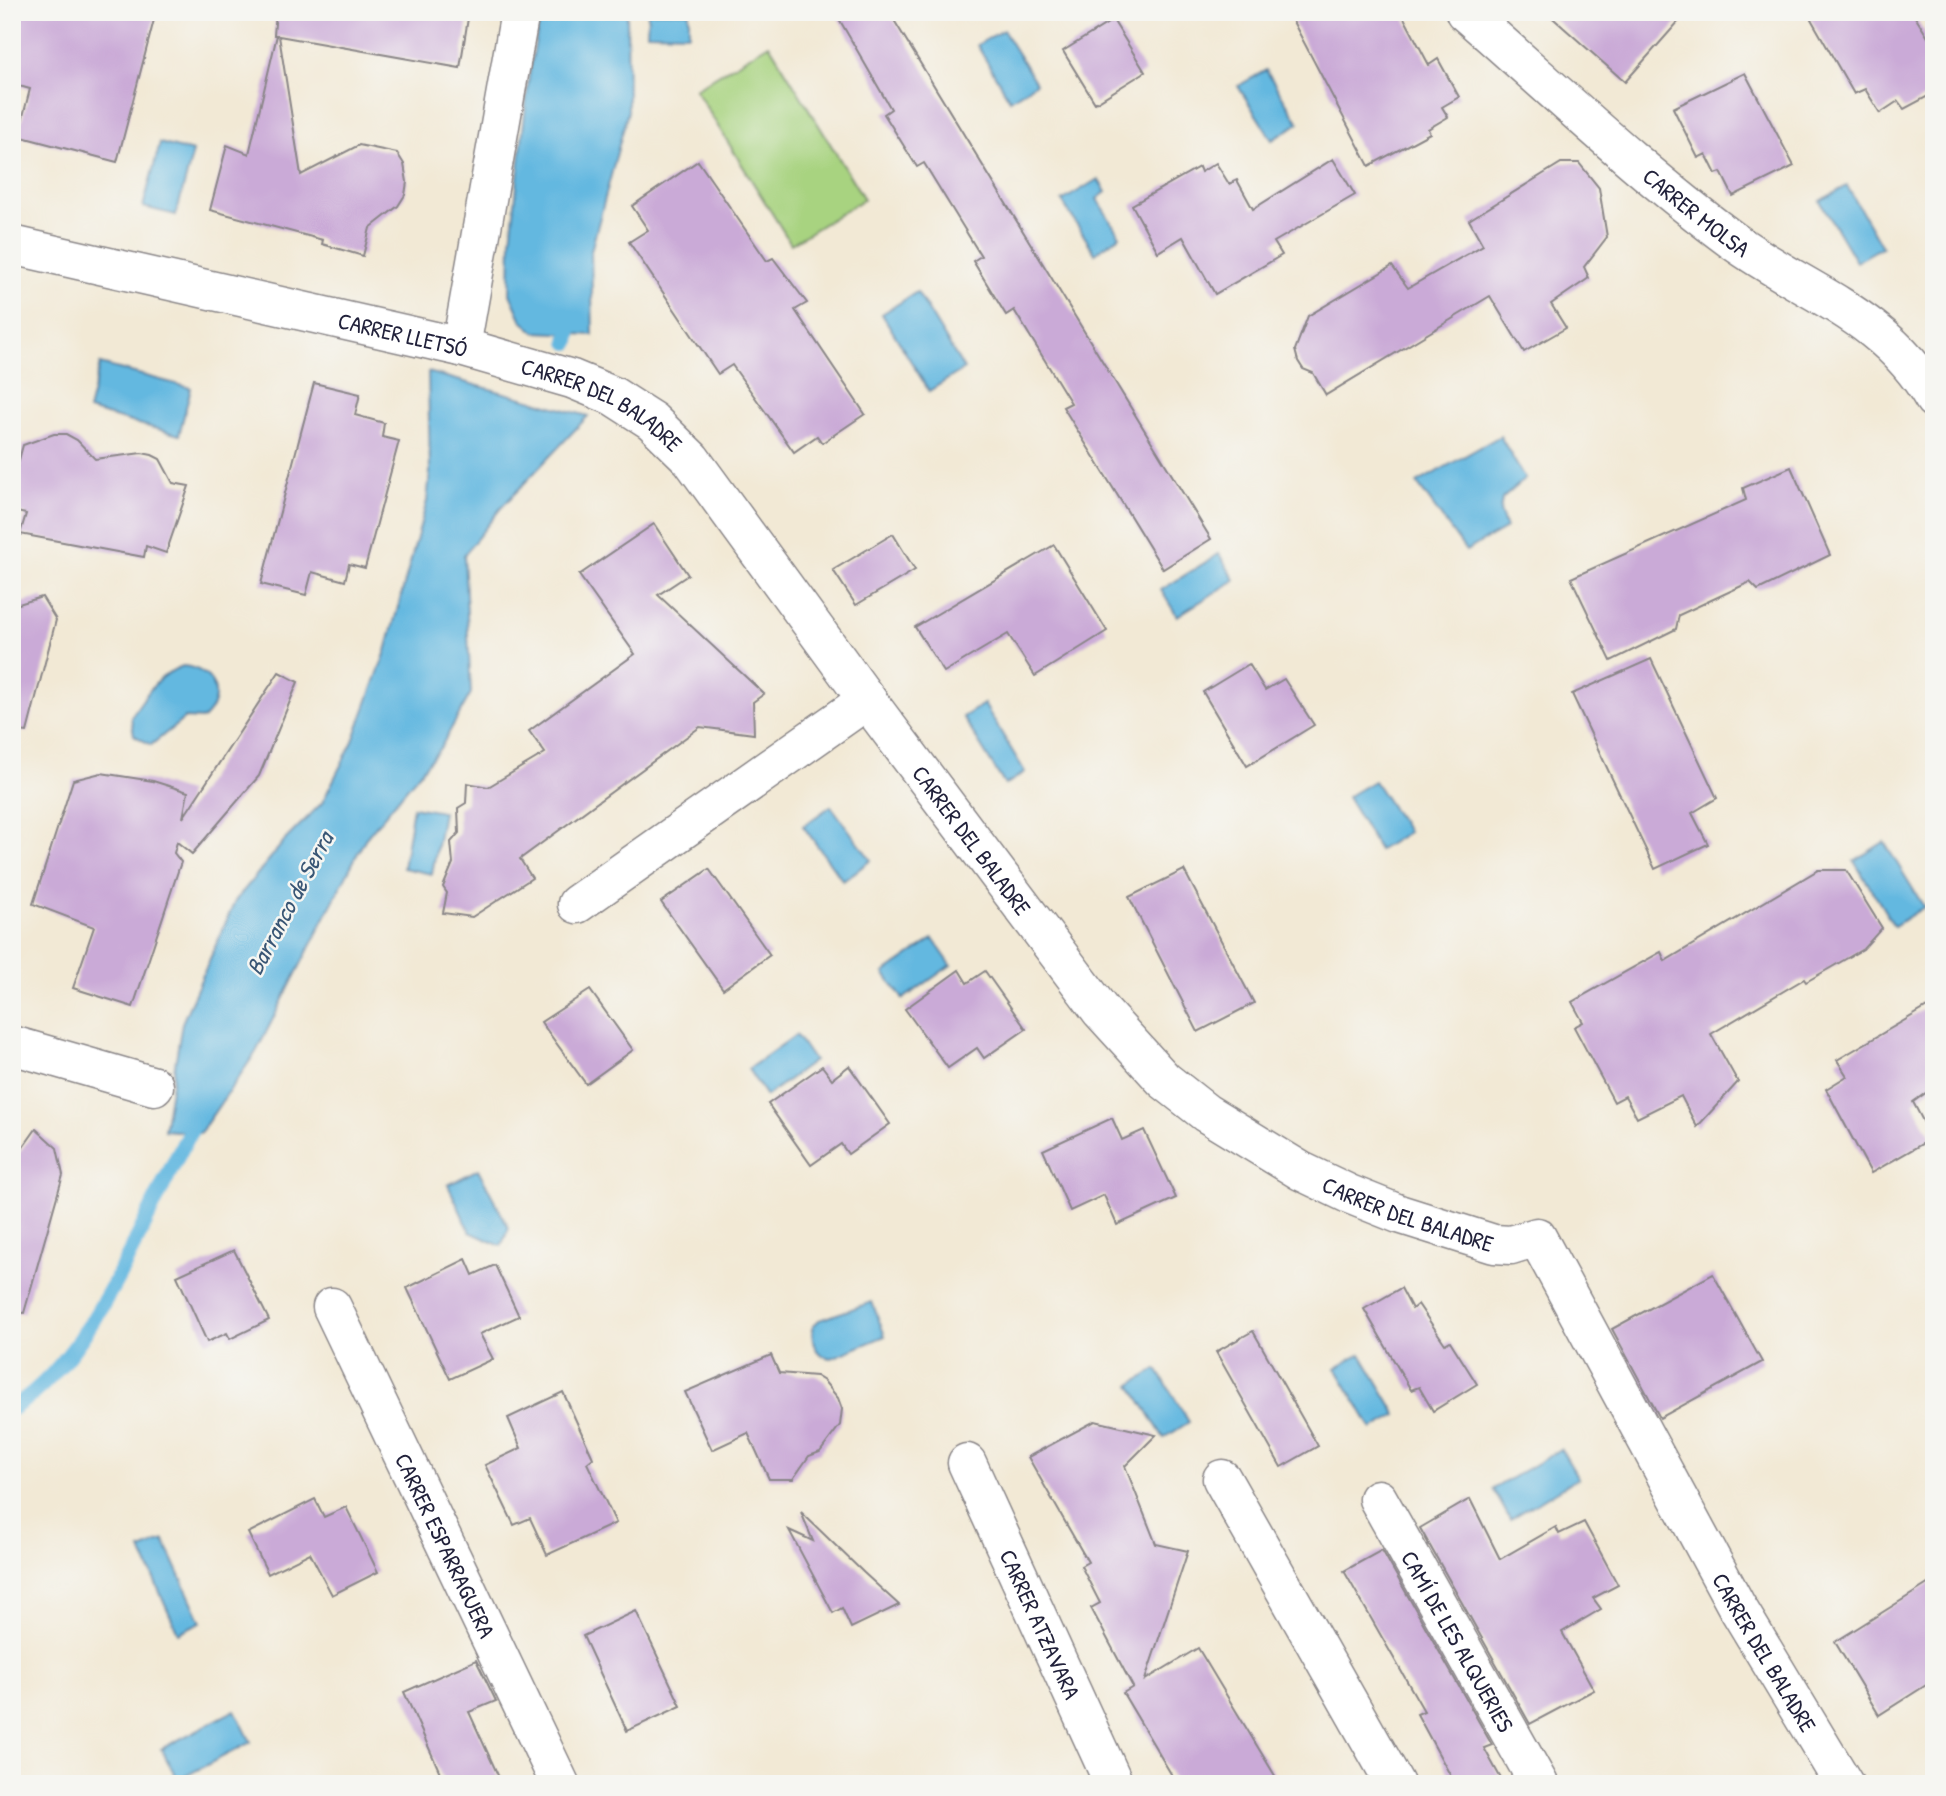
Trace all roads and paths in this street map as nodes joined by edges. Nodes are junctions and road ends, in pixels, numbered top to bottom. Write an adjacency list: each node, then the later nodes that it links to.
1 (520, 12): 4 (street, CARRER LLETSÓ)
2 (1465, 12): 5 (street, CARRER MOLSA)
3 (12, 244): 4 (street, CARRER LLETSÓ)
4 (461, 347): 6 (street, CARRER DEL BALADRE)
5 (1934, 399)
6 (867, 700): 7 (street); 18 (street, CARRER DEL BALADRE)
7 (576, 904)
8 (12, 1045): 9 (street)
9 (154, 1086)
10 (332, 1307): 14 (street, CARRER ESPARRAGUERA)
11 (967, 1463): 15 (street, CARRER ATZAVARA)
12 (1222, 1479): 16 (street)
13 (1378, 1499): 17 (street, CAMÍ DE LES ALQUERIES)
14 (561, 1784)
15 (1114, 1784)
16 (1395, 1784)
17 (1539, 1784)
18 (1844, 1784)

